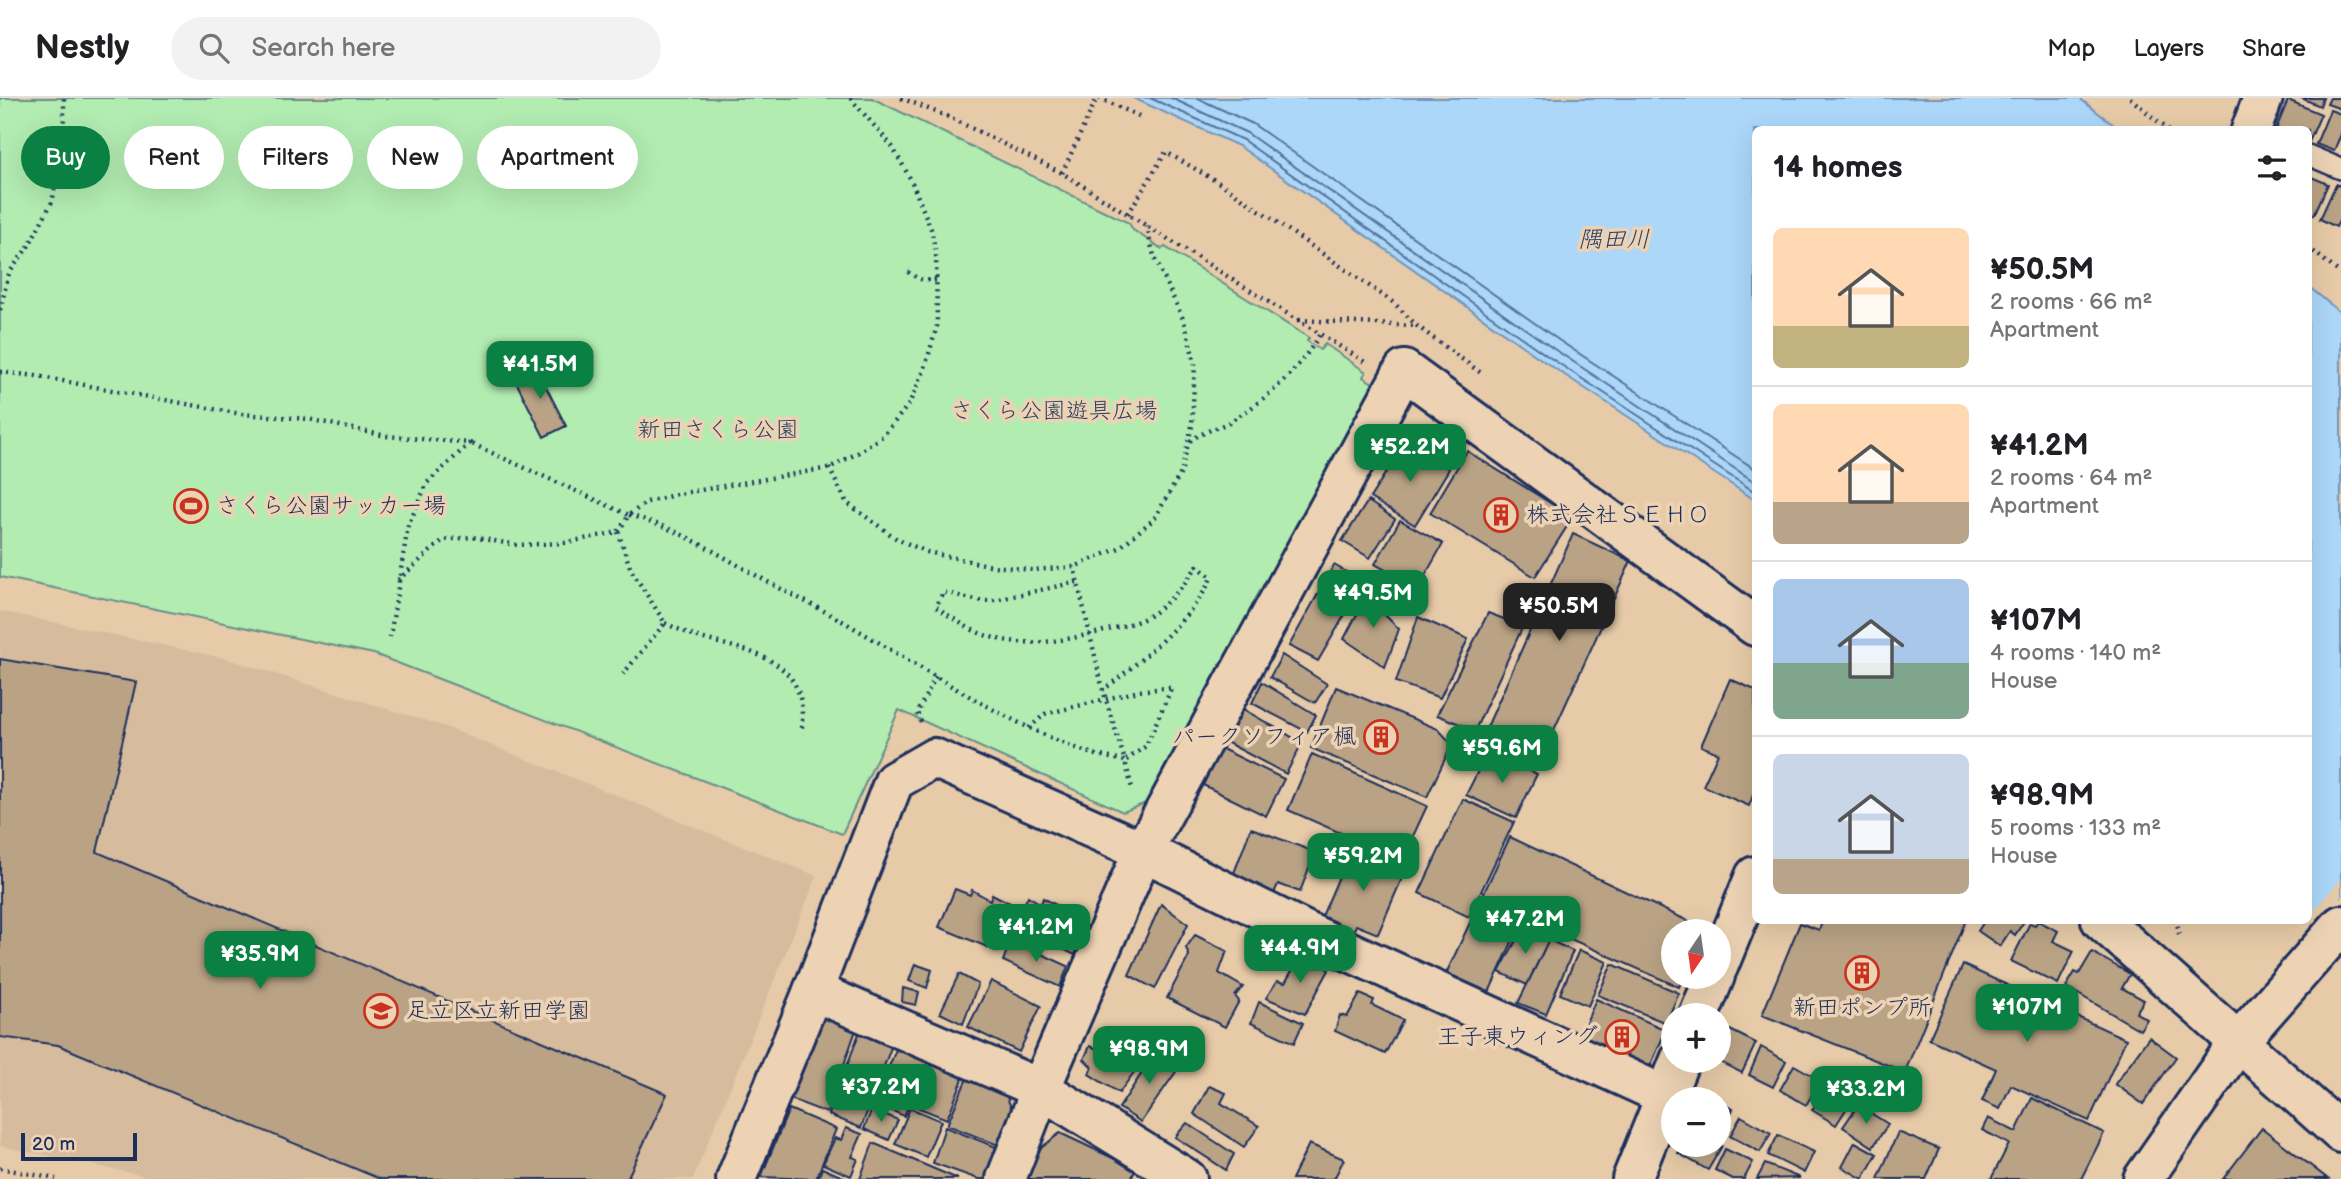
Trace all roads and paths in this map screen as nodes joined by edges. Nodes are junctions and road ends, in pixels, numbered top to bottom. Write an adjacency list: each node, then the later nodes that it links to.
1 (64, 98): 19 (path)
2 (850, 98): 18 (path)
3 (901, 98): 12 (path)
4 (1098, 98): 7 (path); 12 (path)
5 (2130, 98): 8 (path)
6 (2263, 98): 9 (street)
7 (1141, 117)
8 (2163, 126)
9 (2252, 126)
10 (2312, 157): 11 (lane)
11 (2341, 169)
12 (1062, 173): 13 (path)
13 (1128, 214): 14 (path); 20 (path)
14 (1146, 225): 20 (path); 24 (path)
15 (2312, 250): 17 (path)
16 (908, 272): 18 (path)
17 (2341, 274)
18 (937, 280): 26 (path)
19 (0, 310)
20 (1297, 320): 21 (path)
21 (1320, 334): 22 (path); 24 (path)
22 (1366, 362)
23 (0, 372): 25 (path)
24 (1189, 442): 29 (path)
25 (470, 443): 27 (path); 30 (path)
26 (829, 468): 27 (path); 29 (path)
27 (629, 515): 28 (path); 37 (path)
28 (618, 532): 30 (path); 32 (path)
29 (1073, 567): 31 (path)
30 (397, 581): 35 (path)
31 (1077, 582): 34 (path); 34 (path)
32 (665, 624): 36 (path); 42 (path)
33 (1752, 624): 45 (street)
34 (1089, 635): 38 (path); 38 (path)
35 (390, 637)
36 (623, 674)
37 (936, 676): 40 (path); 41 (path)
38 (1103, 690): 39 (path)
39 (1106, 698): 41 (path); 43 (path); 43 (path)
40 (917, 713)
41 (1029, 727): 43 (path)
42 (802, 731)
43 (1125, 761): 44 (path)
44 (1133, 794)
45 (1143, 850): 50 (street); 52 (street); 53 (street)
46 (1752, 883): 49 (street)
47 (2106, 924): 51 (street)
48 (2341, 925): 51 (street)
49 (1731, 935)
50 (813, 991): 52 (street); 58 (street)
51 (2247, 1032): 55 (street); 62 (street)
52 (1041, 1089): 59 (street); 60 (street)
53 (1661, 1094)
54 (1661, 1108): 61 (street)
55 (2341, 1133)
56 (0, 1168): 57 (path)
57 (56, 1179)
58 (736, 1179)
59 (1006, 1179)
60 (1187, 1179)
61 (1632, 1179)
62 (2143, 1179)

